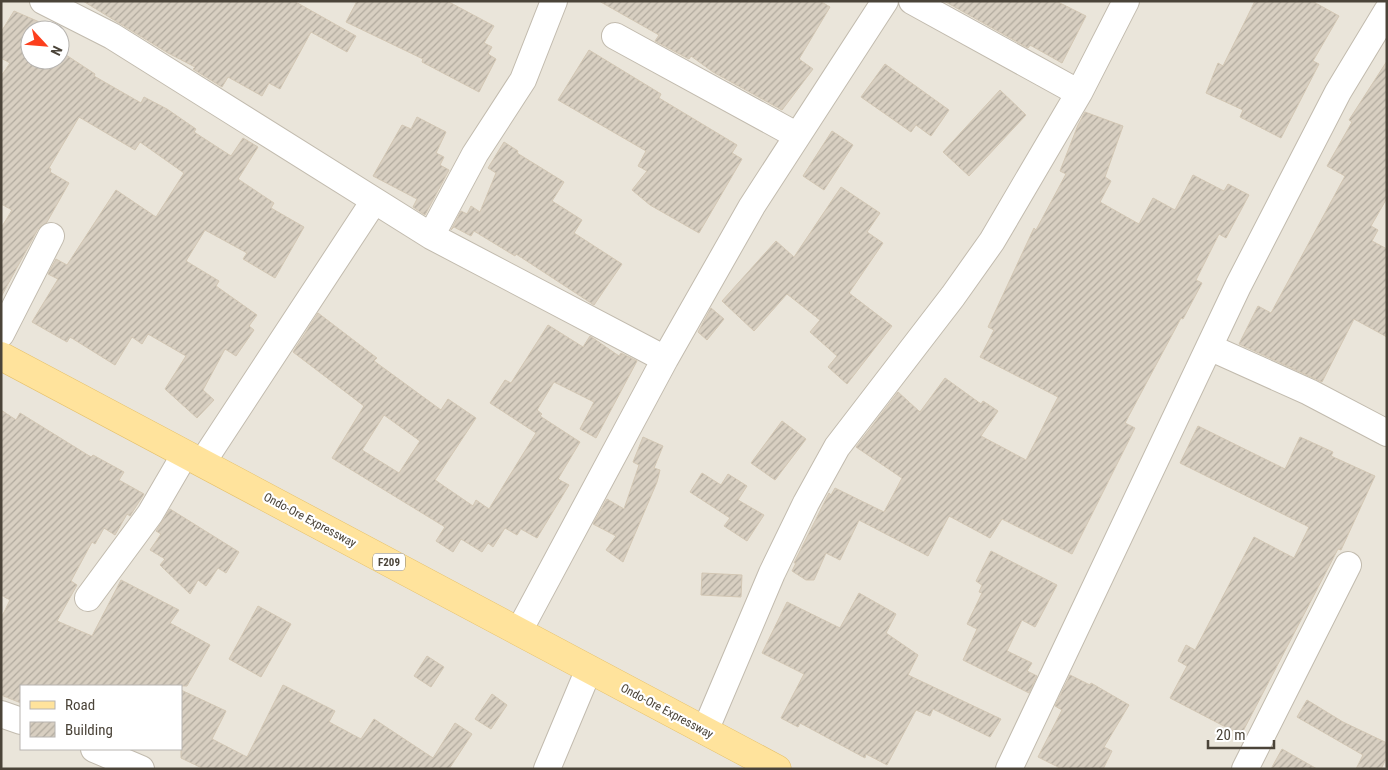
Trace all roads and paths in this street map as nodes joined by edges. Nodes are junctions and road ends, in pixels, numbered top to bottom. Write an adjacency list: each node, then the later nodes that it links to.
1 (43, 1): 10 (street)
2 (554, 1): 12 (street)
3 (885, 1): 9 (street)
4 (912, 1): 8 (street)
5 (1126, 1): 8 (street)
6 (1387, 11): 14 (street)
7 (615, 36): 9 (street)
8 (1080, 93): 25 (street)
9 (796, 135): 16 (street)
10 (374, 201): 12 (street); 18 (street)
11 (51, 236): 13 (street)
12 (431, 236): 16 (street)
13 (1, 334)
14 (1209, 347): 17 (street); 30 (street)
15 (1, 356): 18 (main road, Ondo-Ore Expressway / F209)
16 (665, 359): 21 (street)
17 (1387, 433)
18 (193, 458): 20 (street); 21 (main road, Ondo-Ore Expressway / F209)
19 (1348, 565): 31 (street)
20 (88, 598)
21 (519, 631): 22 (main road, Ondo-Ore Expressway / F209)
22 (589, 669): 25 (main road, Ondo-Ore Expressway / F209); 28 (street)
23 (1, 714): 24 (street)
24 (20, 721)
25 (705, 731): 29 (main road, Ondo-Ore Expressway / F209)
26 (96, 750): 27 (street)
27 (141, 769)
28 (548, 769)
29 (777, 769)
30 (1009, 769)
31 (1244, 769)

